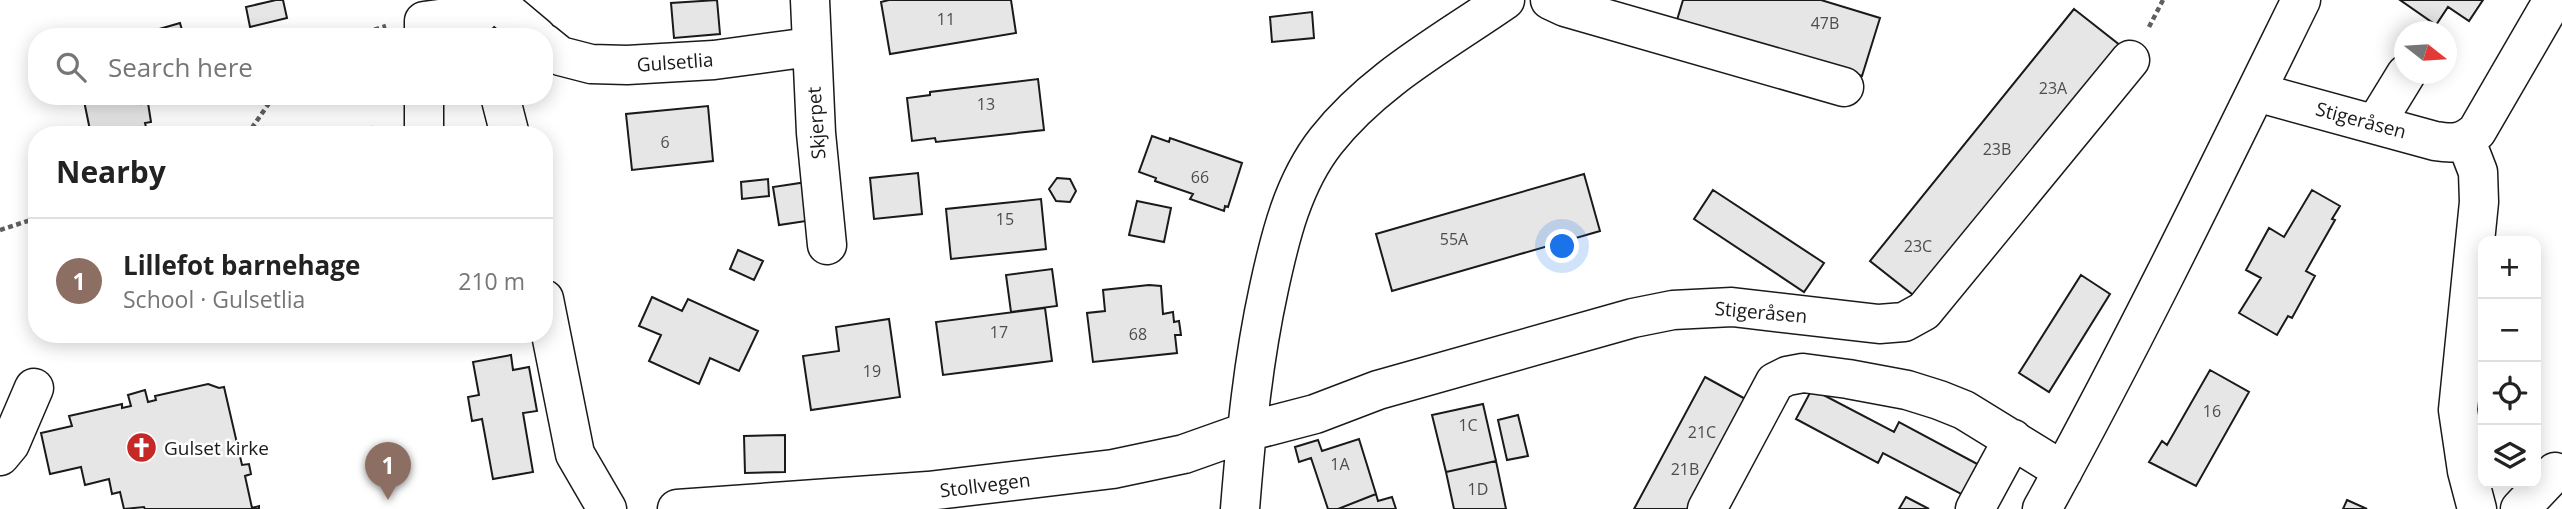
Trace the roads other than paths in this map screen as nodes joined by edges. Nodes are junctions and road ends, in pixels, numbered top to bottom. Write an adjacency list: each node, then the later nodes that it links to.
1 (810, 0): 9 (street, Skjerpet)
2 (1505, 0): 24 (street)
3 (1550, 0): 13 (street)
4 (2301, 0): 14 (street)
5 (2553, 0): 20 (street)
6 (483, 13): 7 (street); 8 (street)
7 (424, 28)
8 (517, 28)
9 (810, 47): 10 (street, Gulsetlia); 21 (street, Skjerpet)
10 (553, 50)
11 (2130, 60): 24 (street, Stigeråsen)
12 (2400, 84): 17 (street)
13 (1844, 87)
14 (2256, 92): 17 (street, Stigeråsen); 27 (street)
15 (424, 105): 18 (street)
16 (502, 105): 19 (street)
17 (2376, 123): 20 (street, Stigeråsen)
18 (424, 126)
19 (508, 126)
20 (2466, 141): 35 (street)
21 (827, 245)
22 (553, 343): 29 (street)
23 (34, 388): 26 (street)
24 (1246, 432): 30 (street, Stollvegen); 31 (street)
25 (2013, 439): 27 (street); 32 (street); 33 (street)
26 (0, 456)
27 (2063, 471): 34 (street)
28 (2555, 472): 36 (street)
29 (607, 509)
30 (677, 509)
31 (1240, 509)
32 (1707, 509)
33 (1975, 509)
34 (2042, 509)
35 (2477, 509)
36 (2519, 509)

